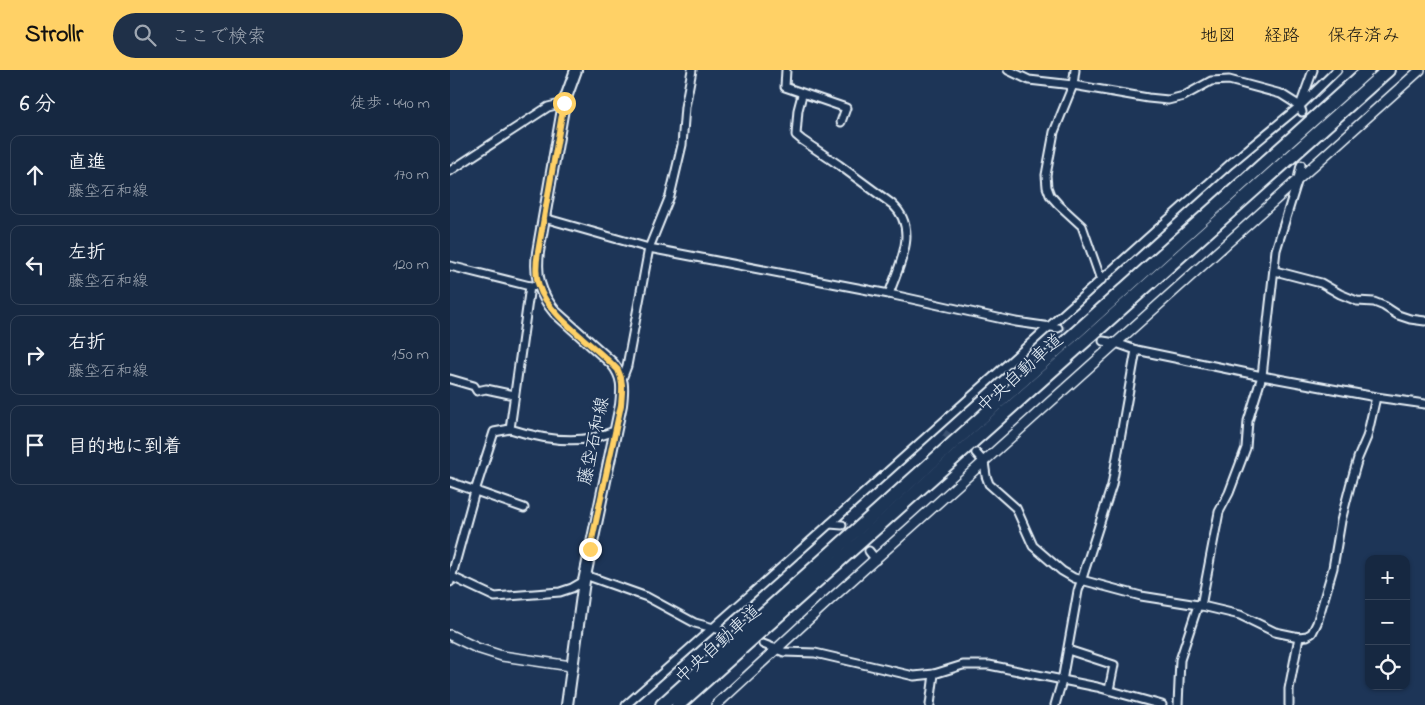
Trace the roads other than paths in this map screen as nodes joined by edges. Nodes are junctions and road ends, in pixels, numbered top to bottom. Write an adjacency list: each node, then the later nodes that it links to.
1 (576, 70): 14 (main road, 藤垈石和線)
2 (692, 70): 21 (street)
3 (786, 70): 13 (street)
4 (1008, 70): 12 (street)
5 (1075, 70): 12 (street)
6 (1313, 70): 15 (street)
7 (1337, 70): 15 (street)
8 (1368, 70): 68 (highway, 中央自動車道)
9 (1388, 70): 69 (highway, 中央自動車道)
10 (1419, 70): 11 (street); 19 (street)
11 (1425, 76)
12 (1073, 85): 15 (street); 24 (street)
13 (802, 94): 16 (street); 26 (street)
14 (564, 103): 18 (street); 20 (main road, 藤垈石和線)
15 (1301, 109): 24 (street)
16 (841, 122)
17 (1301, 165): 19 (street)
18 (450, 171)
19 (1298, 179): 23 (street); 30 (street)
20 (544, 218): 21 (street); 25 (main road, 藤垈石和線)
21 (648, 248): 26 (street); 34 (street)
22 (450, 266): 25 (street)
23 (1274, 271): 27 (street); 32 (street)
24 (1101, 280): 28 (street)
25 (534, 286): 34 (main road, 藤垈石和線); 35 (street)
26 (890, 294): 28 (street)
27 (1425, 321)
28 (1054, 327): 38 (street)
29 (1103, 341): 30 (street)
30 (1116, 343): 31 (street); 43 (street)
31 (1136, 350): 32 (street); 53 (street)
32 (1262, 376): 36 (street); 54 (street)
33 (450, 379): 35 (street)
34 (622, 379): 40 (main road, 藤垈石和線)
35 (514, 395): 39 (street)
36 (1376, 397): 37 (street); 58 (street)
37 (1425, 404)
38 (936, 427): 41 (street); 47 (street)
39 (510, 429): 40 (street); 45 (street)
40 (615, 431): 52 (main road, 藤垈石和線)
41 (944, 433)
42 (976, 453): 43 (street)
43 (984, 462): 50 (street); 53 (street)
44 (450, 482): 45 (street)
45 (475, 491): 46 (street); 51 (street)
46 (524, 508)
47 (830, 524): 48 (street); 55 (street)
48 (842, 525)
49 (869, 551): 50 (street)
50 (876, 560): 60 (street)
51 (450, 578): 52 (street)
52 (584, 578): 55 (street); 62 (main road, 藤垈石和線)
53 (1081, 580): 54 (street); 61 (street)
54 (1199, 606): 58 (street); 74 (street)
55 (711, 628): 56 (street); 67 (street)
56 (721, 630)
57 (450, 635): 62 (street)
58 (1299, 636): 75 (street)
59 (763, 644): 60 (street)
60 (775, 650): 63 (street); 70 (street)
61 (1068, 650): 64 (street); 65 (street)
62 (571, 666): 66 (main road, 藤垈石和線)
63 (934, 674): 64 (street); 71 (street)
64 (1062, 681): 65 (street); 72 (street)
65 (1109, 690): 73 (street)
66 (567, 705)
67 (626, 705)
68 (662, 705)
69 (678, 705)
70 (716, 705)
71 (930, 705)
72 (1055, 705)
73 (1162, 705)
74 (1178, 705)
75 (1289, 705)

